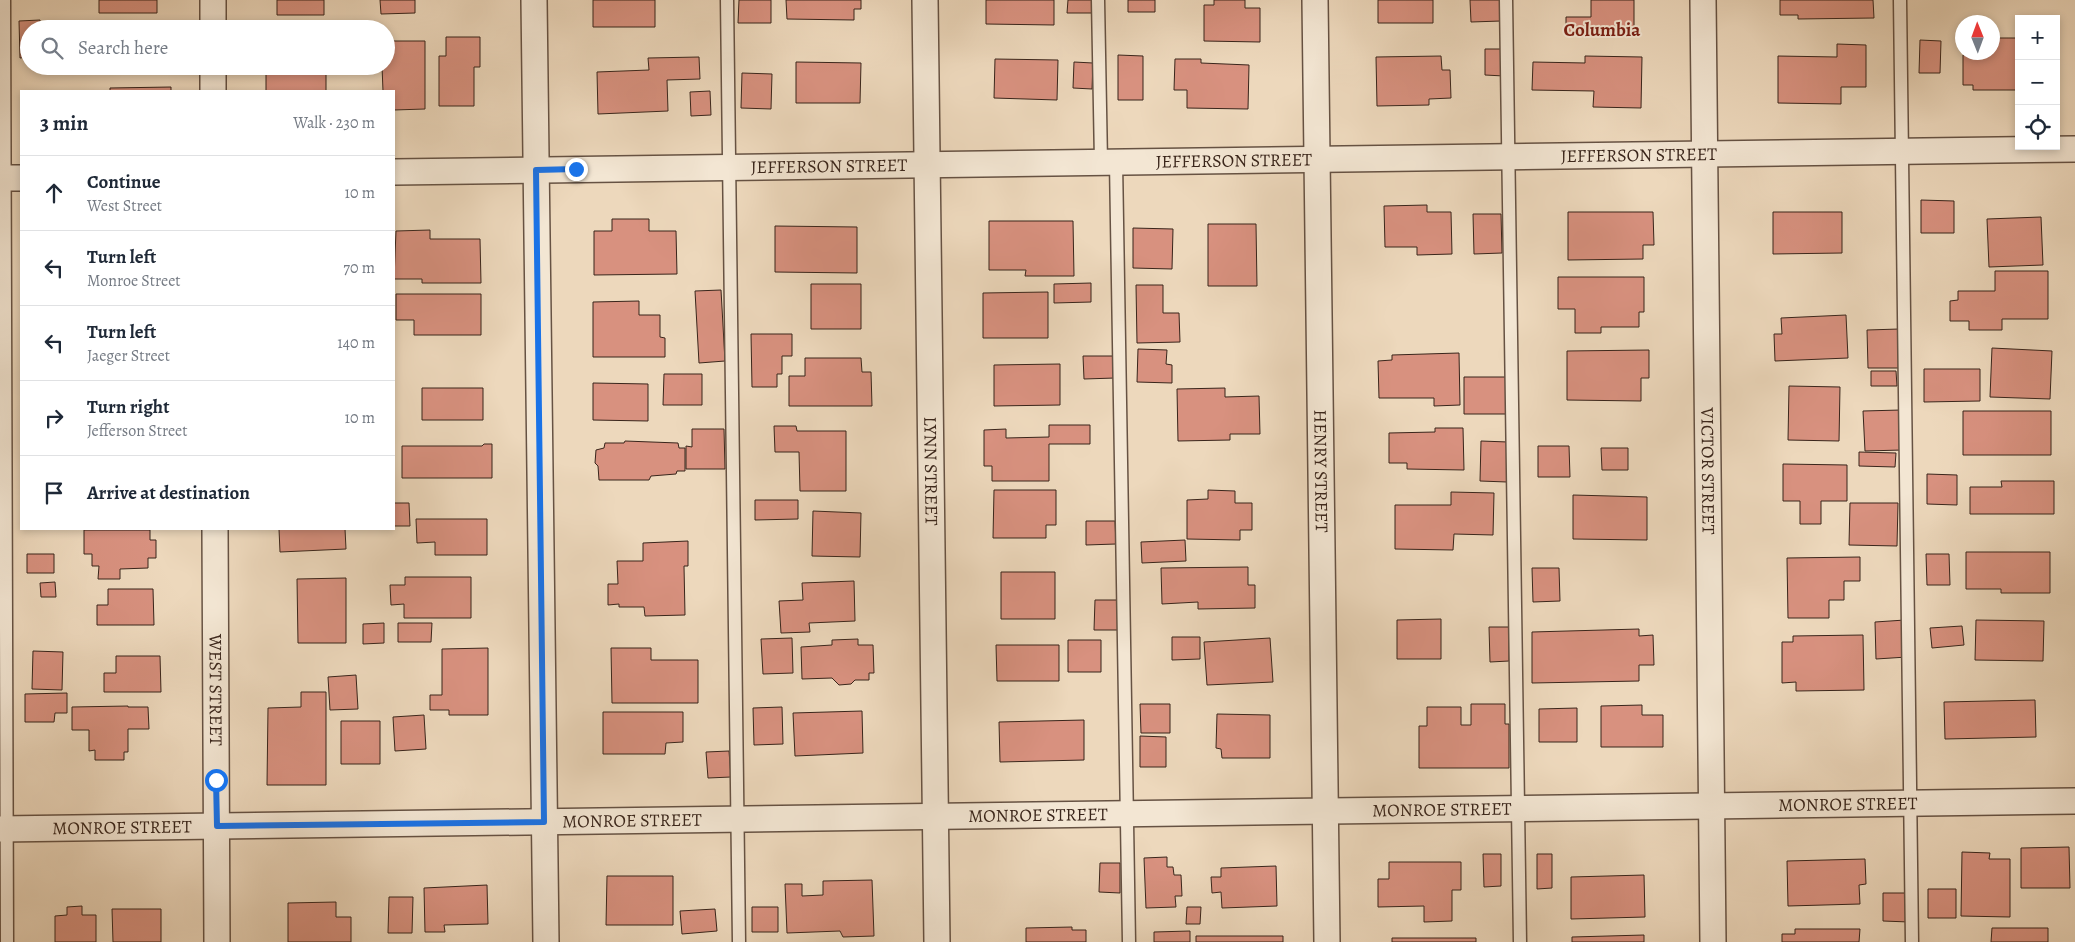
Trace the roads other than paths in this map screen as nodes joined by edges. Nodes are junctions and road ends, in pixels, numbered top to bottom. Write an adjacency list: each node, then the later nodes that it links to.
1 (4, 0): 24 (lane)
2 (212, 0): 11 (street)
3 (534, 0): 22 (street)
4 (727, 0): 21 (lane)
5 (925, 0): 20 (street, LYNN STREET)
6 (1098, 0): 19 (lane)
7 (1315, 0): 18 (street, HENRY STREET)
8 (1506, 0): 17 (lane)
9 (1703, 0): 16 (street, VICTOR STREET)
10 (1900, 0): 15 (lane)
11 (213, 20)
12 (213, 75): 13 (street)
13 (213, 90)
14 (2075, 149): 15 (street, JEFFERSON STREET)
15 (1902, 151): 16 (street, JEFFERSON STREET); 27 (lane)
16 (1704, 154): 17 (street, JEFFERSON STREET); 28 (street, VICTOR STREET)
17 (1508, 157): 18 (street, JEFFERSON STREET); 29 (lane)
18 (1317, 160): 19 (street, JEFFERSON STREET); 30 (street, HENRY STREET)
19 (1108, 162): 20 (street, JEFFERSON STREET); 31 (lane)
20 (927, 165): 21 (street, JEFFERSON STREET); 32 (street, LYNN STREET)
21 (729, 167): 22 (street, JEFFERSON STREET); 33 (lane)
22 (536, 170): 23 (street, JEFFERSON STREET); 34 (street)
23 (395, 172)
24 (8, 178): 36 (lane)
25 (215, 530): 35 (street, WEST STREET)
26 (2075, 801): 27 (street, MONROE STREET)
27 (1910, 803): 28 (street, MONROE STREET); 46 (lane)
28 (1712, 806): 29 (street, MONROE STREET); 45 (street, VICTOR STREET)
29 (1518, 808): 30 (street, MONROE STREET); 44 (lane)
30 (1325, 811): 31 (street, MONROE STREET); 43 (street, HENRY STREET)
31 (1127, 814): 32 (street, MONROE STREET); 42 (lane)
32 (936, 816): 33 (street, MONROE STREET); 41 (street, LYNN STREET)
33 (737, 819): 34 (street, MONROE STREET); 40 (lane)
34 (544, 822): 35 (street, MONROE STREET); 39 (street)
35 (217, 826): 36 (street, MONROE STREET); 38 (street, WEST STREET)
36 (3, 829): 37 (lane)
37 (7, 942)
38 (217, 942)
39 (546, 942)
40 (738, 942)
41 (937, 942)
42 (1129, 942)
43 (1327, 942)
44 (1520, 942)
45 (1713, 942)
46 (1912, 942)

